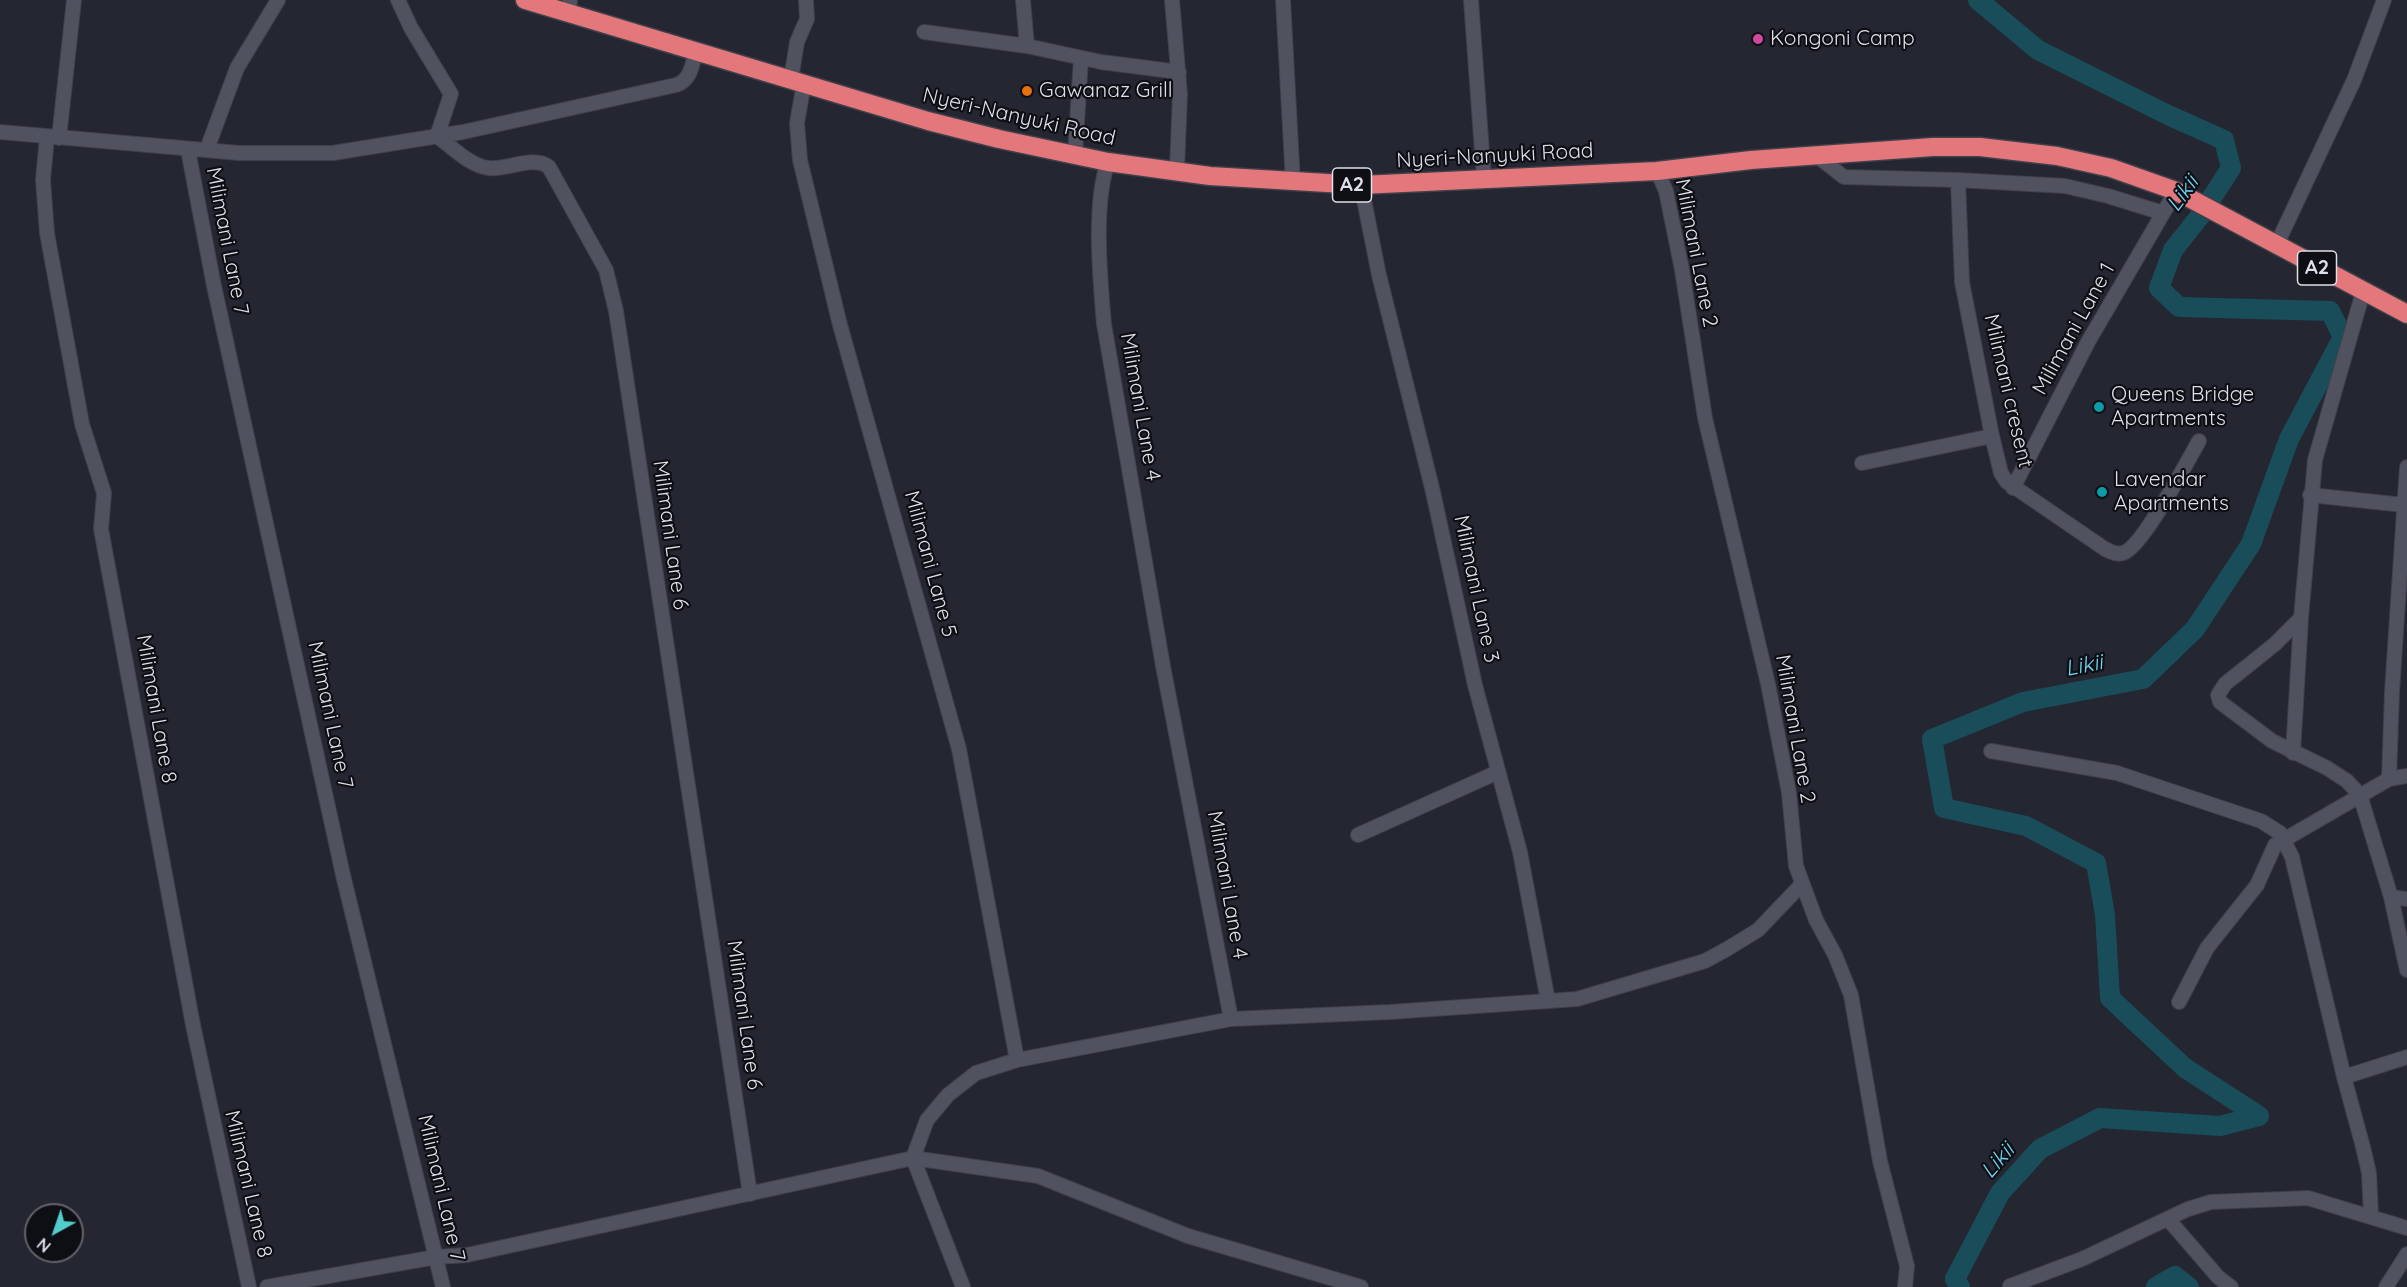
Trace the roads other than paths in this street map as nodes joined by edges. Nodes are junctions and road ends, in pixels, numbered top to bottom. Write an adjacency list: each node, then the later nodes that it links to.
1 (74, 0): 20 (street, Milimani Lane 8)
2 (278, 0): 21 (street, Milimani Lane 7)
3 (398, 0): 19 (street)
4 (525, 0): 11 (highway, Nyeri-Nanyuki Road / A2)
5 (806, 0): 17 (street, Milimani Lane 5)
6 (1023, 0): 13 (street)
7 (1172, 0): 16 (street)
8 (1283, 0): 30 (street)
9 (1471, 0): 28 (street)
10 (2384, 0): 34 (street)
11 (569, 6): 14 (highway, Nyeri-Nanyuki Road / A2)
12 (924, 32): 13 (street)
13 (1028, 46): 15 (street)
14 (696, 51): 17 (highway, Nyeri-Nanyuki Road / A2); 19 (street)
15 (1081, 58): 16 (street); 23 (street)
16 (1179, 72): 26 (street)
17 (798, 81): 23 (highway, Nyeri-Nanyuki Road / A2); 61 (street, Milimani Lane 5)
18 (0, 132): 20 (street)
19 (437, 136): 21 (street); 64 (street, Milimani Lane 6)
20 (53, 137): 22 (street); 71 (street, Milimani Lane 8)
21 (207, 149): 22 (street)
22 (188, 150): 69 (street, Milimani Lane 7)
23 (1075, 155): 25 (highway, Nyeri-Nanyuki Road / A2)
24 (1817, 156): 27 (highway, Nyeri-Nanyuki Road / A2); 29 (street); 32 (highway, Nyeri-Nanyuki Road / A2)
25 (1108, 162): 26 (highway, Nyeri-Nanyuki Road / A2); 59 (street, Milimani Lane 4)
26 (1177, 170): 30 (highway, Nyeri-Nanyuki Road / A2)
27 (1657, 171): 28 (highway, Nyeri-Nanyuki Road / A2); 53 (street, Milimani Lane 2)
28 (1484, 180): 31 (highway, Nyeri-Nanyuki Road / A2)
29 (1958, 180): 33 (street); 37 (street, Milimani cresent)
30 (1293, 183): 31 (highway, Nyeri-Nanyuki Road / A2)
31 (1361, 185): 47 (street, Milimani Lane 3)
32 (2176, 191): 33 (street, Milimani Lane 1); 34 (highway, Nyeri-Nanyuki Road / A2)
33 (2163, 213): 41 (street, Milimani Lane 1)
34 (2276, 246): 35 (highway, A2)
35 (2363, 292): 36 (highway, A2); 42 (street)
36 (2407, 314)
37 (1992, 436): 39 (street); 41 (street, Milimani cresent)
38 (2199, 441): 41 (street, Milimani cresent)
39 (1862, 463)
40 (2407, 467): 43 (street)
41 (2013, 488)
42 (2310, 495): 43 (street); 44 (street)
43 (2404, 505): 49 (street)
44 (2301, 618): 46 (street); 46 (street)
45 (1991, 751): 52 (street)
46 (2294, 753): 50 (street)
47 (1498, 772): 51 (street); 57 (street, Milimani Lane 3)
48 (2407, 776): 49 (street)
49 (2389, 779): 50 (street)
50 (2360, 795): 52 (street); 54 (street)
51 (1358, 835)
52 (2284, 838): 58 (street); 62 (street)
53 (1801, 885): 57 (street); 76 (street, Milimani Lane 2)
54 (2391, 897): 55 (street); 56 (street)
55 (2407, 899)
56 (2407, 970)
57 (1548, 1001): 59 (street)
58 (2179, 1002)
59 (1231, 1019): 61 (street)
60 (2407, 1057): 62 (street)
61 (1017, 1060): 63 (street)
62 (2344, 1077): 65 (street)
63 (913, 1158): 64 (street); 74 (street); 75 (street)
64 (750, 1194): 69 (street)
65 (2371, 1215): 66 (street); 67 (street)
66 (2168, 1218): 70 (street); 77 (street)
67 (2407, 1228)
68 (2407, 1254): 78 (street)
69 (436, 1257): 72 (street); 73 (street, Milimani Lane 7)
70 (2010, 1286)
71 (249, 1287)
72 (267, 1287)
73 (443, 1287)
74 (963, 1287)
75 (1361, 1287)
76 (1905, 1287)
77 (2231, 1287)
78 (2386, 1287)

